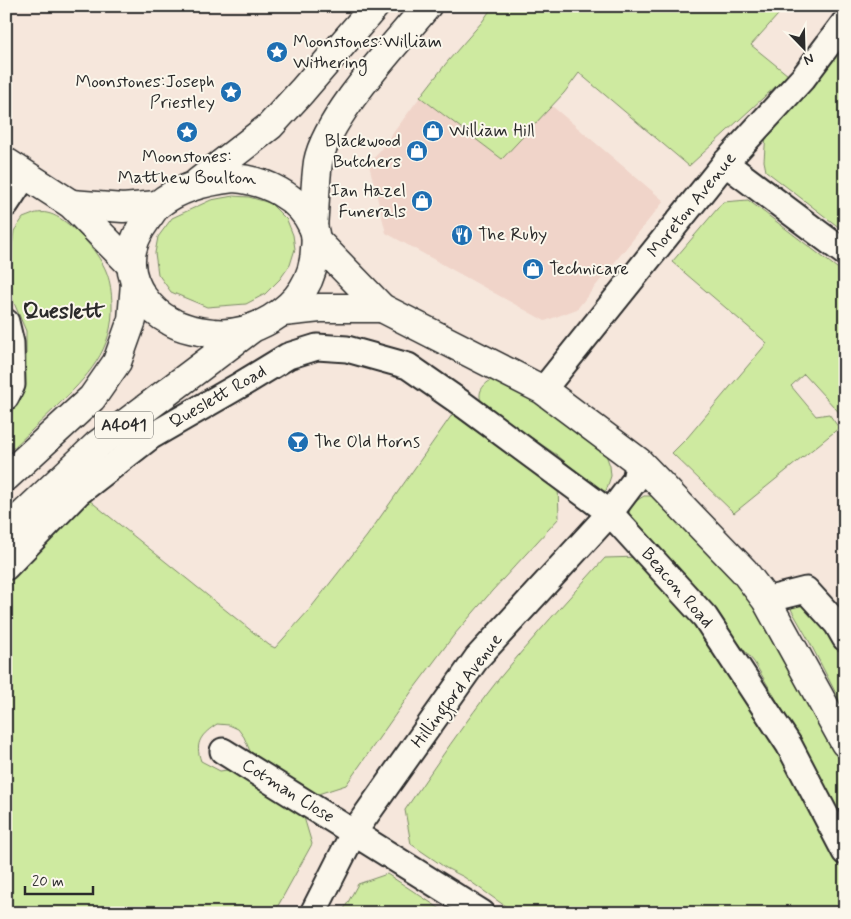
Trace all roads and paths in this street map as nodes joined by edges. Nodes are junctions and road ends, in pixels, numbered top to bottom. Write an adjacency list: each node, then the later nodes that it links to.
1 (375, 6): 6 (main road)
2 (427, 6): 10 (main road)
3 (845, 22): 4 (street, Moreton Avenue)
4 (725, 163): 11 (street); 17 (street, Moreton Avenue)
5 (16, 168): 7 (street); 8 (main road)
6 (193, 186): 9 (main road); 10 (main road)
7 (6, 204)
8 (70, 204): 9 (main road); 12 (main road)
9 (158, 205): 12 (main road)
10 (314, 234): 13 (main road); 14 (main road)
11 (845, 253)
12 (133, 274): 16 (main road); 21 (main road, A4041)
13 (382, 308): 14 (main road); 17 (main road)
14 (283, 312): 16 (main road)
15 (6, 322): 18 (street)
16 (251, 329): 23 (main road, Queslett Road / A4041)
17 (543, 390): 20 (main road)
18 (6, 397)
19 (464, 405): 22 (street, Beacon Road); 24 (street, Queslett Road)
20 (639, 462): 22 (street, Hillingford Avenue); 25 (main road)
21 (6, 477)
22 (610, 514): 29 (street, Hillingford Avenue); 30 (street, Beacon Road)
23 (6, 531)
24 (6, 567)
25 (766, 600): 26 (street); 27 (main road)
26 (845, 638)
27 (845, 743)
28 (223, 751): 29 (street, Cotman Close)
29 (354, 832): 31 (street, Hillingford Avenue); 32 (street, Cotman Close)
30 (845, 852)
31 (313, 913)
32 (482, 913)

